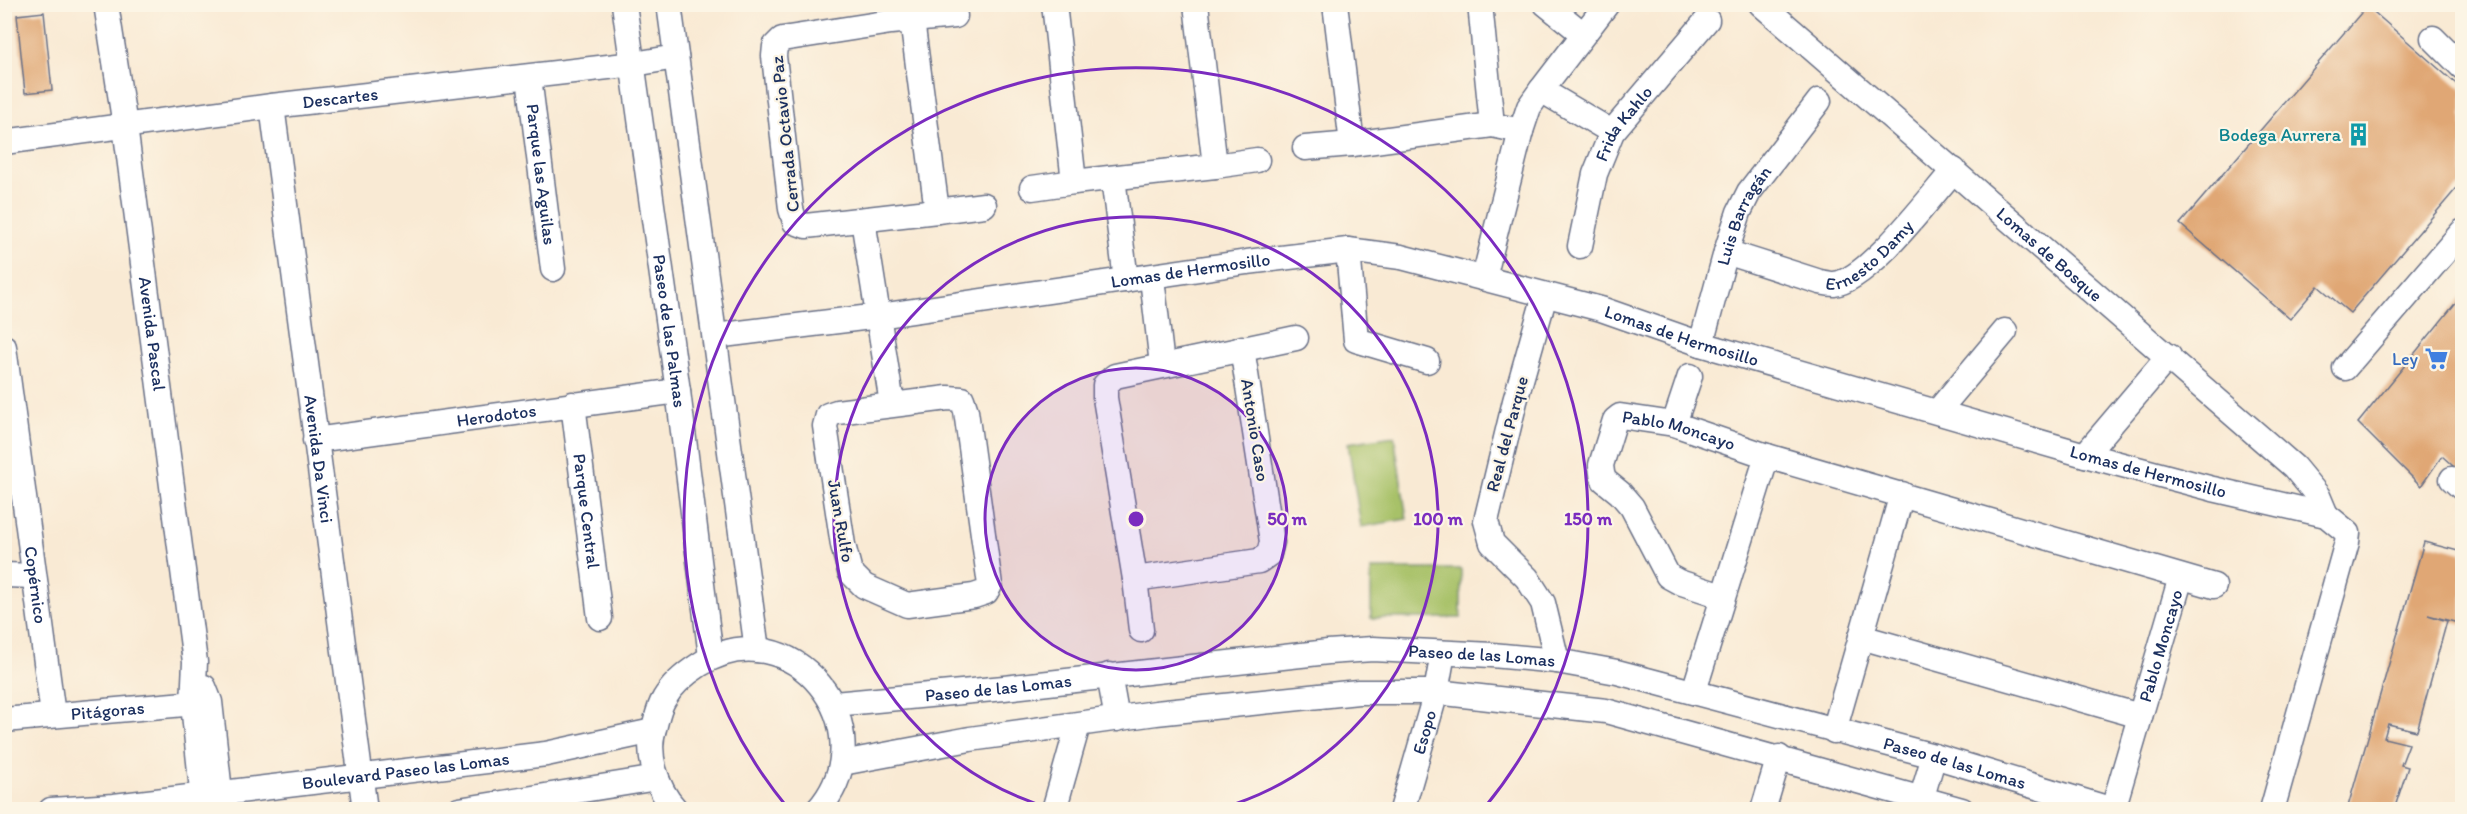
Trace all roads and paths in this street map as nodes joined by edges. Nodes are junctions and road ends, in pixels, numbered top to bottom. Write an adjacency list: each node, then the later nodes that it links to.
1 (106, 4): 24 (street, Avenida Pascal)
2 (624, 4): 17 (street, Paseo de las Palmas)
3 (669, 4): 16 (street)
4 (1054, 4): 34 (street)
5 (1196, 4): 31 (street)
6 (1335, 4): 28 (street)
7 (1480, 4): 23 (street)
8 (1546, 4): 14 (street)
9 (1607, 4): 14 (street)
10 (1761, 4): 32 (street, Lomas de Bosque)
11 (956, 16): 12 (street, Cerrada Octavio Paz)
12 (912, 20): 37 (street); 38 (street, Cerrada Octavio Paz)
13 (1707, 20): 26 (street, Frida Kahlo)
14 (1583, 34): 20 (street)
15 (2433, 39): 18 (street)
16 (676, 57): 17 (street, Descartes); 50 (street)
17 (634, 64): 19 (street, Descartes); 60 (street, Paseo de las Palmas)
18 (2463, 67)
19 (529, 77): 22 (street, Descartes); 43 (street, Parque las Aguilas)
20 (1541, 90): 25 (street); 26 (street)
21 (1819, 101): 42 (street, Luis Barragán)
22 (272, 106): 24 (street, Descartes); 66 (street, Avenida Da Vinci)
23 (1492, 124): 25 (street); 28 (street)
24 (125, 126): 27 (street, Descartes); 87 (street, Avenida Pascal)
25 (1521, 130): 45 (street)
26 (1612, 132): 40 (street, Frida Kahlo)
27 (4, 142)
28 (1352, 144): 29 (street)
29 (1305, 148)
30 (1257, 160): 31 (street)
31 (1215, 166): 33 (street)
32 (1954, 170): 42 (street, Ernesto Damy); 55 (street, Lomas de Bosque)
33 (1113, 178): 34 (street); 46 (street)
34 (1074, 182): 35 (street)
35 (1032, 188)
36 (984, 204): 37 (street, Cerrada Octavio Paz)
37 (937, 211): 38 (street, Cerrada Octavio Paz)
38 (863, 220): 48 (street)
39 (2463, 232): 58 (street)
40 (1580, 246)
41 (1348, 250): 44 (street, Lomas de Hermosillo); 45 (street, Lomas de Hermosillo); 56 (street)
42 (1726, 252): 52 (street, Luis Barragán)
43 (553, 269)
44 (1152, 278): 46 (street, Lomas de Hermosillo); 57 (street)
45 (1484, 278): 47 (street, Lomas de Hermosillo)
46 (1126, 280): 48 (street, Lomas de Hermosillo)
47 (1545, 295): 52 (street, Lomas de Hermosillo); 83 (street, Real del Parque)
48 (879, 316): 50 (street, Lomas de Hermosillo); 62 (street)
49 (2006, 331): 63 (street)
50 (715, 336): 80 (street)
51 (1296, 338): 54 (street)
52 (1701, 344): 63 (street, Lomas de Hermosillo)
53 (4, 347): 65 (street, Copérnico)
54 (1242, 348): 57 (street); 74 (street, Antonio Caso)
55 (2169, 356): 67 (street); 70 (street, Lomas de Bosque)
56 (1427, 361)
57 (1162, 365): 74 (street)
58 (2345, 368)
59 (1690, 376): 64 (street)
60 (678, 391): 61 (street, Herodotos); 82 (street, Paseo de las Palmas)
61 (573, 404): 66 (street, Herodotos); 77 (street, Parque Central)
62 (892, 404): 62 (street, Juan Rulfo)
63 (1938, 411): 67 (street, Lomas de Hermosillo)
64 (1674, 424): 68 (street, Pablo Moncayo); 76 (street, Pablo Moncayo)
65 (10, 432): 72 (street, Copérnico)
66 (315, 440): 99 (street, Avenida Da Vinci)
67 (2085, 455): 70 (street, Lomas de Hermosillo)
68 (1767, 456): 69 (street, Pablo Moncayo); 76 (street)
69 (1902, 494): 73 (street, Pablo Moncayo); 79 (street)
70 (2326, 514): 114 (street, Lomas de Hermosillo)
71 (4, 574): 72 (street)
72 (33, 576): 89 (street, Copérnico)
73 (2181, 577): 75 (street, Pablo Moncayo); 90 (street, Pablo Moncayo)
74 (1135, 579): 78 (street)
75 (2214, 586)
76 (1722, 596): 85 (street)
77 (600, 618)
78 (1141, 630)
79 (1861, 637): 90 (street, Pablo Moncayo); 95 (street)
80 (757, 650): 82 (street); 88 (street)
81 (1443, 653): 83 (street, Paseo de las Lomas); 84 (street, Paseo de las Lomas); 86 (street, Esopo)
82 (711, 657): 94 (street)
83 (1557, 661): 85 (street, Paseo de las Lomas)
84 (1109, 675): 88 (street, Paseo de las Lomas); 91 (street)
85 (1694, 691): 95 (street, Paseo de las Lomas)
86 (1436, 692): 91 (street, Paseo de las Lomas); 97 (street, Paseo de las Lomas); 111 (street, Esopo)
87 (201, 703): 89 (street, Pitágoras); 101 (street, Avenida Pascal)
88 (834, 704): 98 (street)
89 (53, 715): 92 (street, Pitágoras)
90 (2140, 716): 104 (street, Pablo Moncayo)
91 (1117, 719): 93 (street, Paseo de las Lomas)
92 (4, 720)
93 (1078, 725): 98 (street, Paseo de las Lomas); 110 (street)
94 (653, 731): 99 (street, Boulevard Paseo las Lomas); 100 (street)
95 (1834, 731): 96 (street, Paseo de las Lomas)
96 (1934, 756): 102 (street); 104 (street, Paseo de las Lomas)
97 (1779, 757): 102 (street, Paseo de las Lomas); 112 (street)
98 (842, 763): 109 (street)
99 (360, 778): 101 (street, Boulevard Paseo las Lomas); 106 (street, Avenida Da Vinci)
100 (657, 778): 103 (street); 108 (street)
101 (212, 802): 105 (street, Boulevard Paseo las Lomas)
102 (1920, 803): 113 (street, Paseo de las Lomas)
103 (516, 805): 107 (street)
104 (2113, 809)
105 (51, 810)
106 (365, 810)
107 (459, 810)
108 (676, 810)
109 (818, 810)
110 (1054, 810)
111 (1402, 810)
112 (1763, 810)
113 (1962, 810)
114 (2272, 810)

